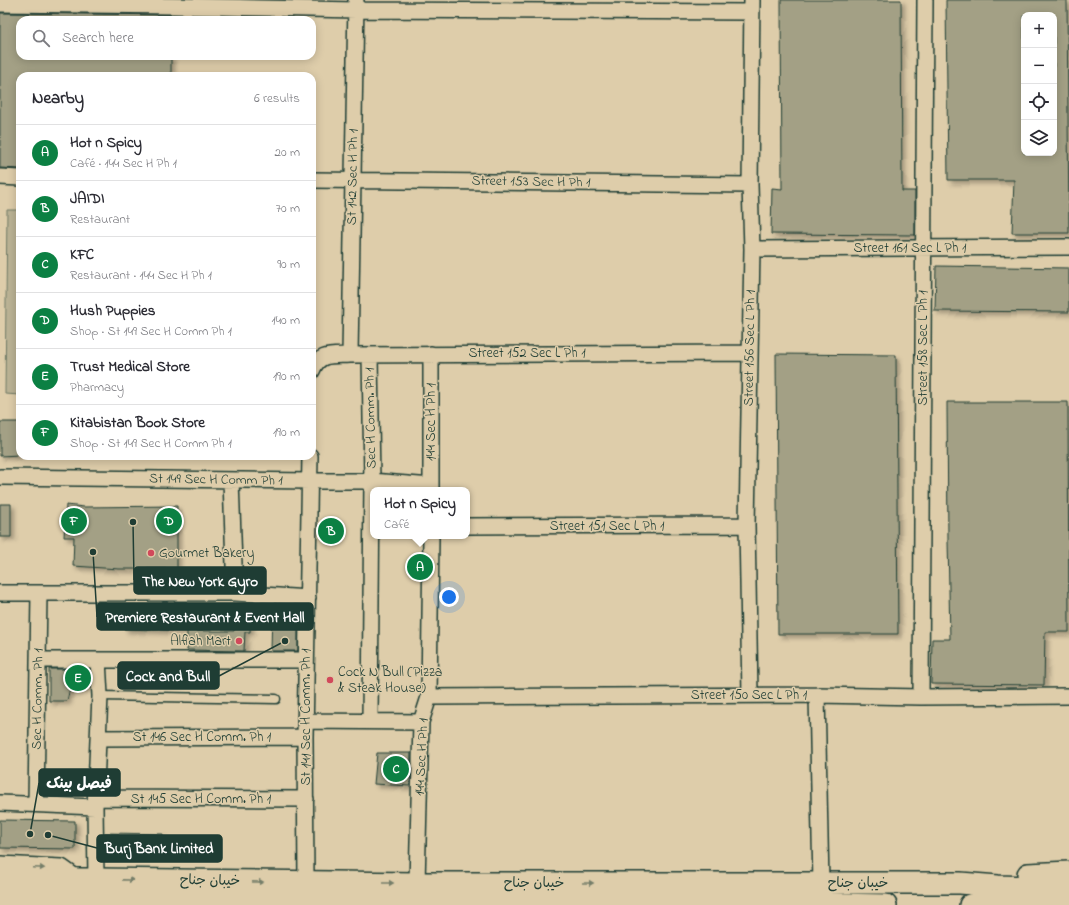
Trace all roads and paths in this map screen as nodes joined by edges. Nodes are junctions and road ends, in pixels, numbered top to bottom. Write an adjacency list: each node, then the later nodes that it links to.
1 (925, 0): 11 (street, Street 158 Sec L Ph 1)
2 (0, 4): 3 (street)
3 (356, 5): 4 (street); 8 (street, St 142 Sec H Ph 1)
4 (752, 6): 9 (street, Street 156 Sec L Ph 1)
5 (0, 177): 6 (street)
6 (16, 178)
7 (316, 180): 8 (street, Street 153 Sec H Ph 1)
8 (353, 180): 9 (street, Street 153 Sec H Ph 1); 15 (street, St 142 Sec H Ph 1)
9 (750, 185): 12 (street, Street 156 Sec L Ph 1)
10 (1069, 247): 11 (street, Street 161 Sec L Ph 1)
11 (923, 248): 12 (street, Street 161 Sec L Ph 1); 42 (street, Street 158 Sec L Ph 1)
12 (752, 249): 13 (street, Street 156 Sec L Ph 1)
13 (750, 353): 14 (street, Street 152 Sec L Ph 1); 27 (street, Street 156 Sec L Ph 1)
14 (432, 354): 16 (street, Street 152 Sec L Ph 1); 25 (street, 144 Sec H Ph 1)
15 (350, 355): 16 (street, Street 152 Sec L Ph 1); 17 (street, Street 152 Sec L Ph 1)
16 (370, 355): 21 (street, Sec H Comm. Ph 1)
17 (316, 362)
18 (310, 460): 22 (street, St 141 Sec H Comm. Ph 1)
19 (0, 477): 20 (street, St 149 Sec H Comm Ph 1)
20 (231, 480): 22 (street, St 149 Sec H Comm Ph 1); 32 (street)
21 (372, 480): 22 (street, St 149 Sec H Comm Ph 1); 23 (street, Sec H Comm. Ph 1); 24 (street, St 149 Sec H Comm Ph 1)
22 (310, 481): 33 (street, St 141 Sec H Comm. Ph 1)
23 (372, 487)
24 (424, 487)
25 (431, 487)
26 (470, 526): 27 (street, Street 151 Sec L Ph 1)
27 (747, 526): 37 (street, Street 156 Sec L Ph 1)
28 (372, 539): 45 (street, Sec H Comm. Ph 1)
29 (431, 539): 41 (street, 144 Sec H Ph 1)
30 (0, 593): 31 (street)
31 (39, 593): 32 (street); 34 (street, Sec H Comm. Ph 1)
32 (236, 593): 33 (street)
33 (308, 598): 36 (street, St 141 Sec H Comm. Ph 1)
34 (39, 660): 35 (street); 52 (street, Sec H Comm. Ph 1)
35 (98, 660): 36 (street); 39 (street)
36 (306, 660): 44 (street, St 141 Sec H Comm. Ph 1)
37 (750, 695): 38 (street, Street 150 Sec L Ph 1); 41 (street, Street 150 Sec L Ph 1)
38 (817, 695): 42 (street, Street 150 Sec L Ph 1); 60 (street)
39 (100, 696): 43 (lane); 48 (street)
40 (1069, 696): 42 (street, Street 150 Sec L Ph 1)
41 (429, 697): 46 (street, 144 Sec H Ph 1)
42 (921, 697)
43 (276, 699)
44 (306, 720): 45 (street); 47 (street, St 141 Sec H Comm. Ph 1)
45 (370, 721): 46 (street)
46 (421, 722): 59 (street, 144 Sec H Ph 1)
47 (305, 737): 48 (street, St 146 Sec H Comm. Ph 1); 49 (street, St 141 Sec H Comm. Ph 1)
48 (99, 738): 51 (street)
49 (306, 799): 51 (street, St 145 Sec H Comm. Ph 1); 58 (street, St 141 Sec H Comm. Ph 1)
50 (0, 803): 52 (street, St 145 Sec H Comm. Ph 1)
51 (96, 803): 52 (street, St 145 Sec H Comm. Ph 1); 56 (street)
52 (36, 804)
53 (0, 866): 55 (street, one-way to 55)
54 (1069, 872): 61 (main road)
55 (75, 879): 56 (main road, خیبان جناح); 57 (main road, خیبان جناح)
56 (96, 879): 58 (main road, خیبان جناح, one-way to 58)
57 (0, 881)
58 (306, 882): 59 (main road, خیبان جناح, one-way to 59)
59 (417, 883): 60 (main road, خیبان جناح, one-way to 60)
60 (821, 883): 61 (main road, خیبان جناح)
61 (960, 883): 62 (main road, خیبان جناح)
62 (1069, 888)
63 (0, 899): 64 (main road, خیبان جناح)
64 (63, 902): 65 (main road, خیبان جناح)
65 (667, 903): 66 (main road, خیبان جناح)
66 (742, 904): 68 (main road, خیبان جناح)
67 (1069, 904): 69 (main road)
68 (886, 905)
69 (970, 905)

